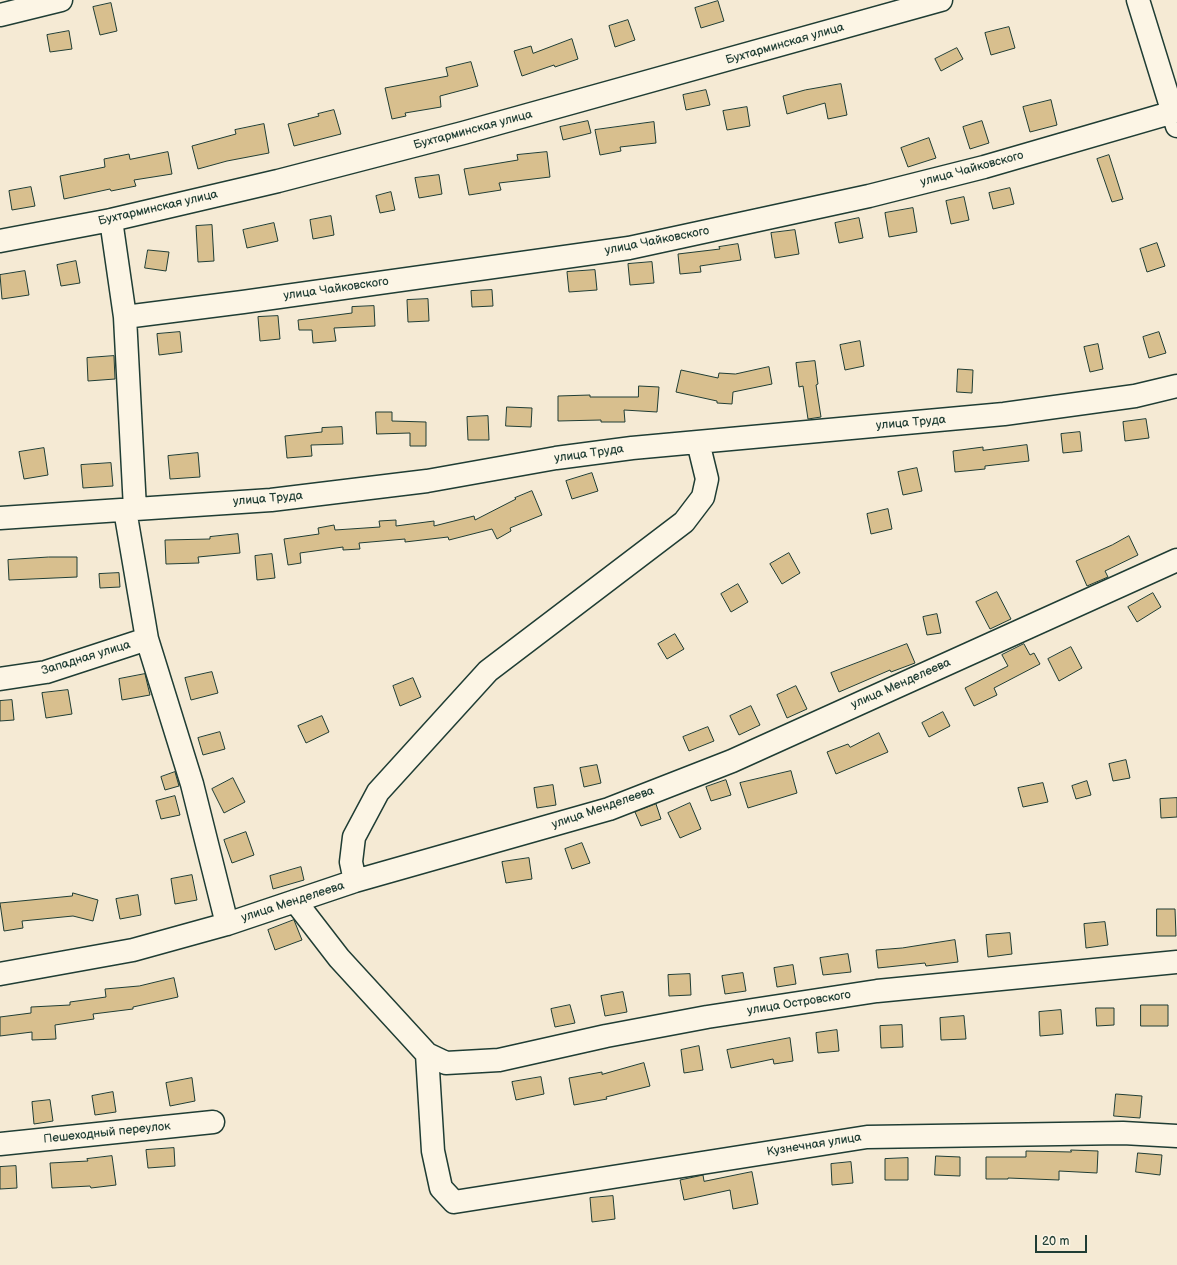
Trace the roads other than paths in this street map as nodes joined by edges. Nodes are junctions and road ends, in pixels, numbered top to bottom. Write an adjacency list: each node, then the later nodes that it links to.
1 (61, 0): 4 (street)
2 (941, 0): 6 (street, Бухтарминская улица)
3 (1138, 0): 5 (street)
4 (0, 15)
5 (1176, 117): 8 (street, улица Чайковского)
6 (111, 220): 7 (street, Бухтарминская улица); 8 (street)
7 (0, 241)
8 (125, 317): 11 (street)
9 (1177, 386): 10 (street, улица Труда)
10 (698, 442): 11 (street, улица Труда); 16 (street)
11 (130, 510): 12 (street, улица Труда); 14 (street)
12 (0, 518)
13 (1177, 560): 16 (street, улица Менделеева)
14 (147, 639): 15 (street, Западная улица); 18 (street)
15 (0, 679)
16 (355, 882): 17 (street, улица Менделеева)
17 (295, 902): 18 (street, улица Менделеева); 21 (street)
18 (227, 924): 20 (street, улица Менделеева)
19 (1177, 962): 21 (street, улица Островского)
20 (0, 974)
21 (427, 1054): 23 (street, Кузнечная улица)
22 (213, 1122): 24 (street, Пешеходный переулок)
23 (1177, 1136)
24 (0, 1144)

